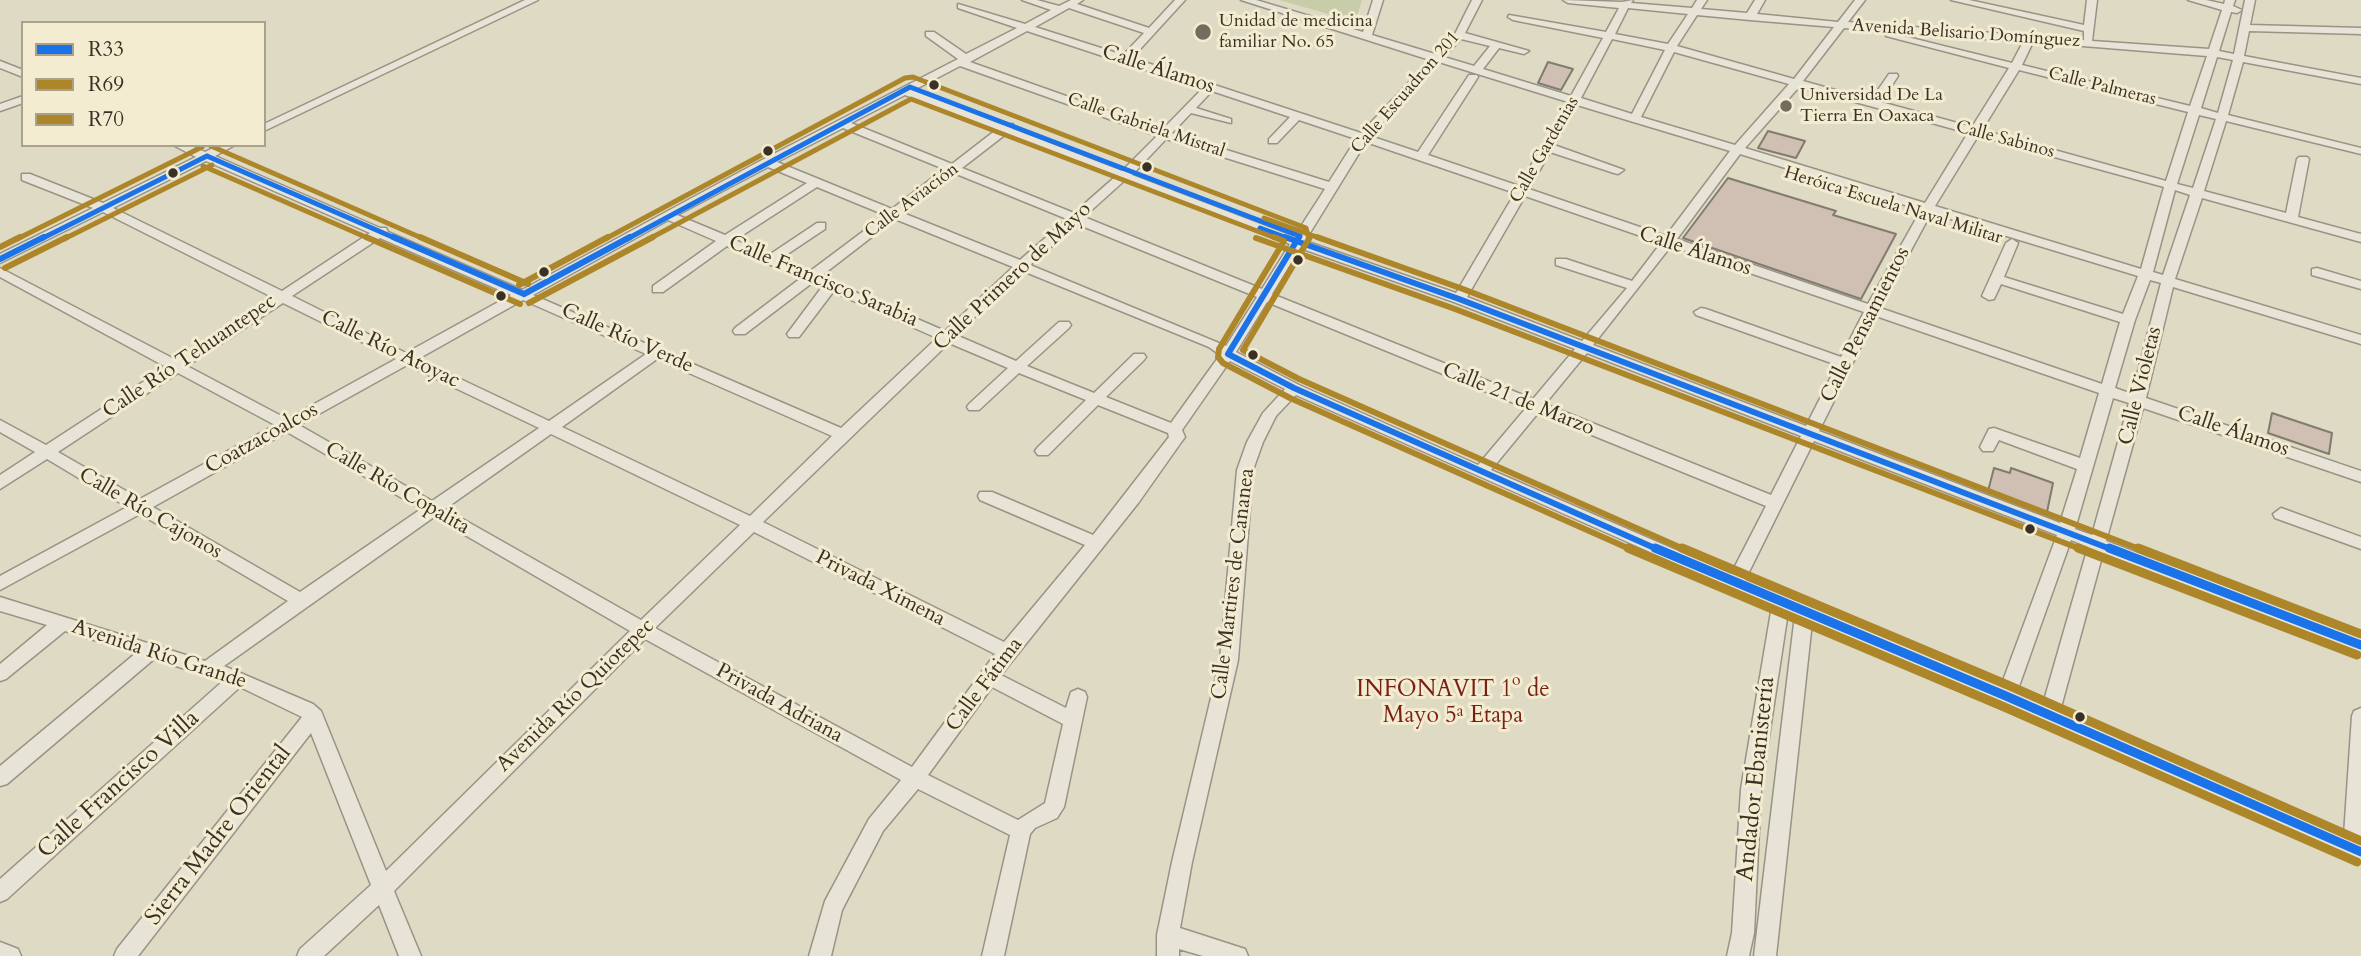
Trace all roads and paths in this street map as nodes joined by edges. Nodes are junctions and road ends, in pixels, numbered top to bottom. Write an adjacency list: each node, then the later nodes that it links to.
1 (533, 0): 64 (street)
2 (1027, 0): 18 (street)
3 (1180, 0): 29 (street)
4 (1246, 0): 33 (street, Heróica Escuela Naval Militar)
5 (1378, 0): 33 (street)
6 (1477, 0): 32 (street, Calle Escuadron 201)
7 (1568, 0): 15 (street, Avenida Belisario Domínguez)
8 (1702, 0): 20 (street)
9 (1760, 0): 23 (street)
10 (1860, 0): 24 (street)
11 (1956, 0): 16 (street)
12 (2092, 0): 26 (street)
13 (2193, 0): 17 (street)
14 (2250, 0): 21 (street, Calle Violetas)
15 (1626, 2): 20 (street, Avenida Belisario Domínguez); 31 (street, Calle Gardenias)
16 (2000, 4): 26 (street)
17 (2229, 4): 21 (street); 39 (street, Calle Violetas)
18 (1069, 5): 25 (street, Coatzacoalcos); 29 (street)
19 (961, 6): 25 (street, Calle Álamos)
20 (1695, 12): 23 (street, Avenida Belisario Domínguez); 37 (street)
21 (2247, 12): 27 (street, Calle Violetas)
22 (1513, 17): 31 (street, Calle Sabinos)
23 (1749, 17): 24 (street, Avenida Belisario Domínguez)
24 (1842, 25): 34 (street, Avenida Belisario Domínguez); 45 (street, Calle Palmeras); 50 (street)
25 (1029, 28): 41 (street, Calle Álamos); 43 (street, Coatzacoalcos)
26 (2088, 29): 36 (street)
27 (2244, 29): 28 (street); 40 (street, Calle Violetas)
28 (2361, 31)
29 (1150, 32): 41 (street)
30 (930, 34): 43 (street, Calle Gabriela Mistral)
31 (1609, 34): 37 (street, Calle Sabinos); 54 (street, Calle Gardenias)
32 (1459, 35): 35 (street); 42 (street, Calle Escuadron 201)
33 (1367, 36): 42 (street, Heróica Escuela Naval Militar)
34 (2030, 38): 36 (street, Avenida Belisario Domínguez); 45 (street, Calle Pensamientos)
35 (1497, 44): 38 (street); 47 (street)
36 (2088, 44): 39 (street, Avenida Belisario Domínguez)
37 (1671, 48): 50 (street, Calle Sabinos); 60 (street)
38 (1524, 51)
39 (2214, 53): 40 (street, Avenida Belisario Domínguez); 58 (street, Calle Violetas)
40 (2239, 57): 49 (street, Avenida Belisario Domínguez); 61 (street, Calle Violetas)
41 (1125, 60): 51 (street, Calle Álamos)
42 (1433, 60): 47 (street, Heróica Escuela Naval Militar); 68 (street, Calle Escuadron 201)
43 (964, 61): 52 (street, Coatzacoalcos); 67 (street, Calle Gabriela Mistral)
44 (0, 64): 46 (street)
45 (2016, 66): 58 (street, Calle Palmeras); 66 (street, Calle Pensamientos)
46 (21, 73)
47 (1475, 74): 54 (street, Heróica Escuela Naval Militar); 76 (street)
48 (1893, 76): 55 (street)
49 (2361, 81)
50 (1797, 83): 55 (street, Calle Sabinos); 74 (street)
51 (1210, 87): 57 (street, Calle Primero de Mayo); 59 (street, Calle Álamos)
52 (907, 88): 63 (street, Coatzacoalcos); 65 (street)
53 (21, 100): 56 (street)
54 (1573, 104): 60 (street, Heróica Escuela Naval Militar); 72 (street, Calle Gardenias); 74 (street, Heróica Escuela Naval Militar)
55 (1874, 104): 66 (street, Calle Sabinos)
56 (0, 108)
57 (1191, 110): 62 (street); 67 (street, Calle Primero de Mayo)
58 (2195, 111): 61 (street, Calle Palmeras); 84 (street, Calle Violetas)
59 (1297, 116): 68 (street, Calle Álamos); 69 (street)
60 (1634, 118): 74 (street, Heróica Escuela Naval Militar)
61 (2222, 118): 73 (street, Calle Palmeras); 86 (street, Calle Violetas)
62 (1227, 121)
63 (841, 123): 78 (street, Coatzacoalcos); 79 (street, Calle 21 de Marzo)
64 (266, 127)
65 (1007, 127): 79 (street, Calle Aviación); 81 (street)
66 (1976, 132): 84 (street, Calle Sabinos); 89 (street, Calle Pensamientos)
67 (1166, 135): 81 (street, Calle Primero de Mayo); 85 (street, Calle Gabriela Mistral)
68 (1363, 138): 76 (street, Calle Álamos); 85 (street, Calle Escuadron 201)
69 (1273, 141)
70 (184, 147): 75 (street, Calle Río Verde)
71 (225, 147): 75 (street)
72 (1548, 147): 80 (street); 87 (street, Calle Gardenias)
73 (2361, 152)
74 (1735, 153): 89 (street, Heróica Escuela Naval Militar); 99 (street)
75 (207, 156): 88 (street); 95 (street, Calle Río Verde)
76 (1420, 157): 87 (street, Calle Álamos)
77 (2302, 159): 92 (street)
78 (766, 162): 83 (street); 90 (street, Coatzacoalcos)
79 (954, 170): 91 (street, Calle Aviación); 93 (street, Calle 21 de Marzo)
80 (1618, 170)
81 (1127, 173): 93 (street, Calle Primero de Mayo); 98 (street)
82 (26, 177): 88 (street, Calle Río Atoyac)
83 (815, 183): 91 (street); 97 (street)
84 (2170, 186): 86 (street, Calle Sabinos); 109 (street, Calle Violetas)
85 (1332, 187): 98 (street, Calle Escuadron 201)
86 (2197, 192): 92 (street, Calle Sabinos); 113 (street, Calle Violetas)
87 (1521, 193): 99 (street, Calle Álamos); 119 (street, Calle Gardenias)
88 (104, 208): 101 (street); 117 (street, Calle Río Atoyac)
89 (1926, 212): 100 (street, Heróica Escuela Naval Militar); 109 (street, Heróica Escuela Naval Militar); 120 (street, Calle Pensamientos)
90 (667, 215): 97 (street, Calle Francisco Sarabia); 115 (street, Coatzacoalcos)
91 (893, 215): 104 (street); 107 (street, Calle Aviación)
92 (2291, 219): 96 (street, Calle Sabinos)
93 (1076, 220): 104 (street, Calle Primero de Mayo); 116 (street, Calle 21 de Marzo)
94 (821, 226): 102 (street)
95 (382, 232): 115 (street, Calle Río Verde); 117 (street, Calle Río Tehuantepec)
96 (2361, 238)
97 (726, 240): 102 (street, Calle Francisco Sarabia); 114 (street)
98 (1302, 241): 116 (street, Calle Escuadron 201); 119 (street)
99 (1669, 243): 111 (street); 120 (street, Calle Álamos)
100 (2012, 243): 108 (street); 109 (street, Heróica Escuela Naval Militar)
101 (0, 259)
102 (771, 259): 107 (street, Calle Francisco Sarabia)
103 (1561, 262): 111 (street)
104 (1020, 267): 126 (street, Calle Primero de Mayo); 131 (street)
105 (0, 272): 135 (street, Calle Río Copalita)
106 (2317, 272): 112 (street)
107 (813, 277): 110 (street, Calle Francisco Sarabia); 124 (street, Calle Aviación)
108 (1997, 279): 118 (street); 122 (street)
109 (2144, 279): 113 (street, Heróica Escuela Naval Militar); 122 (street, Calle Violetas)
110 (831, 285): 125 (street); 126 (street, Calle Francisco Sarabia)
111 (1635, 285): 128 (street)
112 (2361, 285)
113 (2167, 286): 127 (street, Heróica Escuela Naval Militar); 129 (street, Heróica Escuela Naval Militar); 140 (street, Calle Violetas)
114 (659, 289)
115 (524, 294): 130 (street, Calle Río Verde); 133 (street, Coatzacoalcos)
116 (1264, 295): 131 (street, Calle Escuadron 201); 142 (street, Calle 21 de Marzo)
117 (281, 296): 133 (street, Calle Río Atoyac); 135 (street, Calle Río Tehuantepec)
118 (1989, 296)
119 (1459, 299): 128 (street)
120 (1872, 310): 134 (street, Calle Pensamientos); 138 (street, Calle Álamos)
121 (1702, 312): 134 (street)
122 (2128, 320): 138 (street, Calle Violetas)
123 (1064, 326): 136 (street)
124 (740, 331)
125 (794, 334)
126 (948, 337): 136 (street, Calle Francisco Sarabia); 148 (street, Calle Primero de Mayo)
127 (2361, 340)
128 (1584, 348): 142 (street); 147 (street)
129 (2361, 351)
130 (657, 353): 145 (street); 148 (street, Calle Río Verde)
131 (1227, 354): 137 (street); 146 (street, Calle Escuadron 201)
132 (1139, 357): 139 (street)
133 (407, 359): 144 (street, Coatzacoalcos); 145 (street, Calle Río Atoyac)
134 (1845, 363): 147 (street, Calle Pensamientos)
135 (176, 366): 144 (street, Calle Río Copalita); 151 (street, Calle Río Tehuantepec)
136 (1019, 368): 139 (street, Calle Francisco Sarabia); 141 (street)
137 (1294, 388): 153 (street); 193 (street, Calle Martires de Cananea)
138 (2107, 389): 140 (street, Calle Álamos); 152 (street, Calle Violetas)
139 (1095, 398): 146 (street, Calle Francisco Sarabia); 150 (street)
140 (2138, 400): 154 (street, Calle Álamos); 165 (street, Calle Violetas)
141 (974, 407)
142 (1536, 407): 153 (street); 157 (street, Calle 21 de Marzo)
143 (0, 425): 151 (street, Calle Río Cajonos)
144 (288, 425): 158 (street, Coatzacoalcos); 159 (street, Calle Río Copalita)
145 (549, 427): 159 (street); 161 (street, Calle Río Atoyac)
146 (1174, 430): 164 (street, Calle Fátima)
147 (1811, 433): 157 (street, Calle Pensamientos); 162 (street)
148 (843, 435): 161 (street, Avenida Río Quiotepec)
149 (1988, 447): 152 (street)
150 (1043, 451)
151 (46, 453): 155 (street, Calle Río Tehuantepec); 158 (street, Calle Río Cajonos)
152 (2085, 466): 162 (street, Calle Violetas)
153 (1481, 472): 166 (street)
154 (2361, 477)
155 (0, 483)
156 (986, 496): 164 (street)
157 (1774, 503): 166 (street, Calle Pensamientos)
158 (139, 508): 167 (street, Coatzacoalcos); 168 (street, Calle Río Cajonos)
159 (431, 509): 168 (street); 173 (street, Calle Río Copalita)
160 (2281, 514): 163 (street)
161 (753, 524): 173 (street, Avenida Río Quiotepec); 176 (street, Privada Ximena)
162 (2066, 532): 165 (street); 181 (street, Calle Violetas)
163 (2361, 543)
164 (1097, 544): 176 (street, Calle Fátima)
165 (2098, 544): 174 (street); 184 (street, Calle Violetas)
166 (1735, 583): 169 (street)
167 (0, 584)
168 (300, 601): 177 (street)
169 (1781, 602): 171 (street); 202 (street, Andador Ebanistería)
170 (0, 604): 172 (street, Avenida Río Grande)
171 (1804, 612): 181 (street); 203 (street, Andador Ebanistería)
172 (61, 624): 175 (street, Avenida Río Grande); 178 (street)
173 (643, 630): 188 (street, Privada Adriana); 191 (street, Avenida Río Quiotepec)
174 (2361, 645)
175 (150, 652): 177 (street, Avenida Río Grande); 187 (street)
176 (1007, 652): 180 (street, Calle Fátima)
177 (207, 669): 179 (street, Avenida Río Grande)
178 (0, 674)
179 (238, 678): 183 (street, Avenida Río Grande); 192 (street, Calle Francisco Villa)
180 (990, 678): 186 (street); 188 (street, Calle Fátima)
181 (2006, 696): 184 (street)
182 (1078, 697): 186 (street)
183 (314, 716): 191 (street); 196 (street, Sierra Madre Oriental)
184 (2049, 716): 190 (street)
185 (2361, 716): 190 (street)
186 (1072, 720): 189 (street)
187 (0, 778)
188 (915, 779): 189 (street, Privada Adriana); 199 (street, Calle Fátima)
189 (1021, 831): 200 (street)
190 (2357, 850)
191 (382, 890): 197 (street, Avenida Río Quiotepec); 198 (street)
192 (0, 892)
193 (1168, 945): 201 (street)
194 (0, 953): 195 (street)
195 (10, 956)
196 (125, 956)
197 (308, 956)
198 (410, 956)
199 (820, 956)
200 (993, 956)
201 (1237, 956)
202 (1738, 956)
203 (1765, 956)

